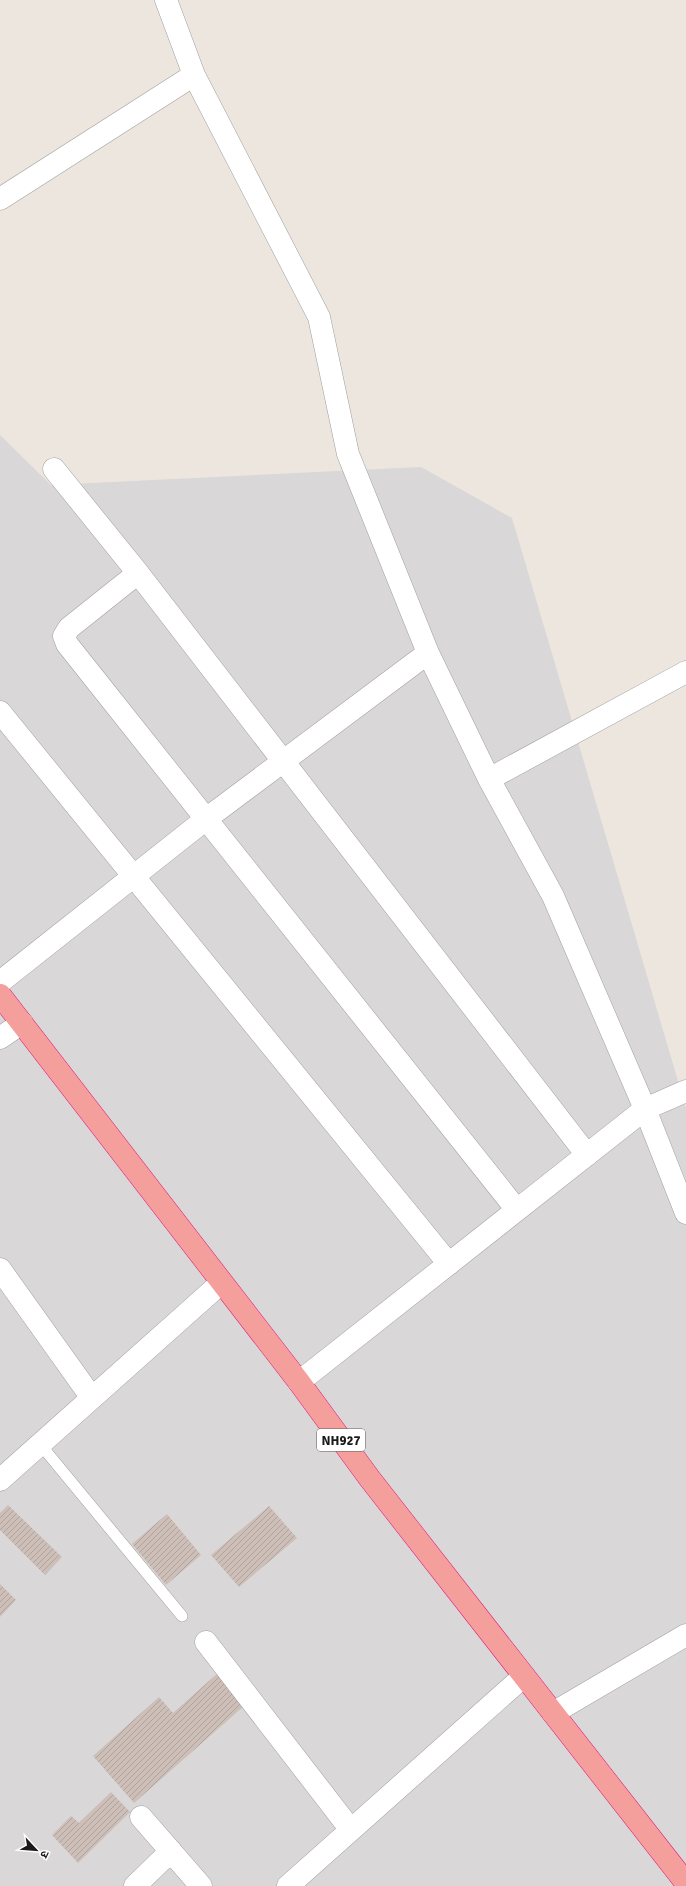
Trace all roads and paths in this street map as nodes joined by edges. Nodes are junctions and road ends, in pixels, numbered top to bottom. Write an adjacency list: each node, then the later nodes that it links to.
1 (166, 0): 2 (street)
2 (194, 75): 3 (street); 6 (street)
3 (0, 199)
4 (54, 469): 5 (street)
5 (138, 573): 9 (street); 11 (street)
6 (428, 653): 9 (street); 10 (street)
7 (686, 672): 10 (street)
8 (0, 712): 12 (street)
9 (283, 762): 11 (street); 19 (street)
10 (489, 779): 18 (street)
11 (206, 819): 12 (street); 20 (street)
12 (134, 876): 13 (street); 22 (street)
13 (0, 982)
14 (0, 995): 15 (highway, NH927)
15 (22, 1023): 16 (street); 24 (highway, NH927)
16 (0, 1038)
17 (686, 1091): 18 (street)
18 (645, 1109): 19 (street); 21 (street)
19 (587, 1155): 20 (street)
20 (517, 1210): 22 (street)
21 (686, 1213)
22 (449, 1264): 25 (street)
23 (0, 1269): 26 (street)
24 (221, 1283): 25 (highway, NH927); 26 (street)
25 (299, 1382): 32 (highway, NH927)
26 (92, 1398): 27 (street)
27 (40, 1444): 28 (street); 29 (lane)
28 (1, 1478)
29 (182, 1616)
30 (686, 1635): 33 (street)
31 (206, 1642): 35 (street)
32 (524, 1676): 33 (highway, NH927); 35 (street)
33 (553, 1713): 37 (highway, NH927)
34 (141, 1817): 36 (street)
35 (351, 1830): 40 (street)
36 (171, 1851): 38 (street); 39 (street)
37 (686, 1883)
38 (135, 1886)
39 (201, 1886)
40 (288, 1886)

